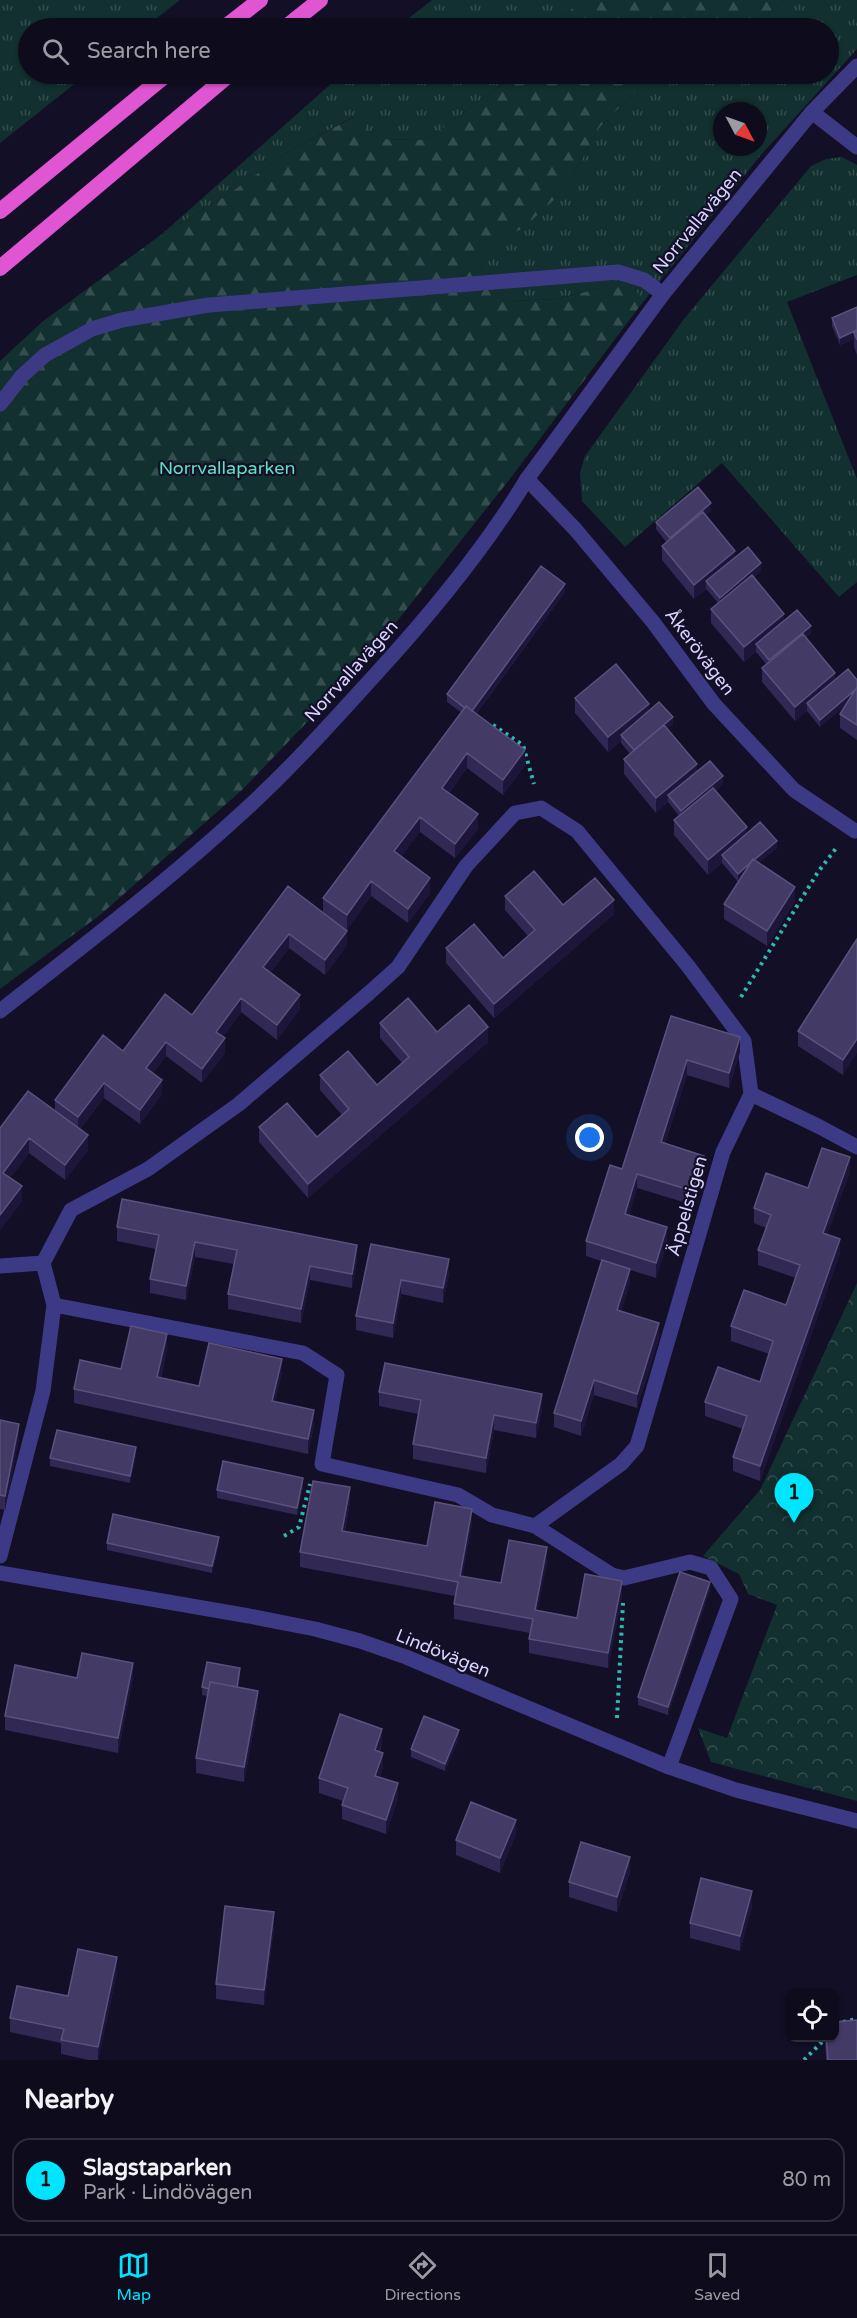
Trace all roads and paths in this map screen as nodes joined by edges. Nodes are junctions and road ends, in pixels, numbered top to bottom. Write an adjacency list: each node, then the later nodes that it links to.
1 (260, 0): 3 (highway)
2 (320, 0): 4 (highway)
3 (237, 18)
4 (298, 18)
5 (857, 66): 8 (street, Norrvallavägen)
6 (155, 84): 10 (highway)
7 (218, 84): 11 (highway)
8 (812, 112): 9 (street); 12 (street, Norrvallavägen)
9 (857, 147)
10 (0, 211)
11 (0, 268)
12 (663, 294): 13 (street, Norrvallavägen); 14 (street, Norrvallavägen)
13 (0, 404)
14 (527, 479): 17 (street, Åkerövägen); 18 (street, Norrvallavägen)
15 (494, 724): 16 (path)
16 (541, 808): 19 (street); 22 (street)
17 (856, 831): 19 (path)
18 (0, 1011)
19 (728, 1018): 20 (street)
20 (751, 1094): 21 (street); 26 (street, Äppelstigen)
21 (857, 1147)
22 (43, 1263): 23 (street); 24 (street)
23 (0, 1266)
24 (54, 1305): 25 (street); 28 (street)
25 (322, 1464): 26 (street); 27 (path)
26 (535, 1526): 30 (street)
27 (284, 1536)
28 (0, 1556)
29 (0, 1573): 31 (street, Lindövägen)
30 (624, 1578): 31 (path); 32 (street)
31 (615, 1745): 32 (street, Lindövägen)
32 (669, 1767): 33 (street, Lindövägen)
33 (857, 1821)
34 (857, 2019): 35 (path)
35 (841, 2022)
36 (821, 2042): 37 (path)
37 (804, 2060)

